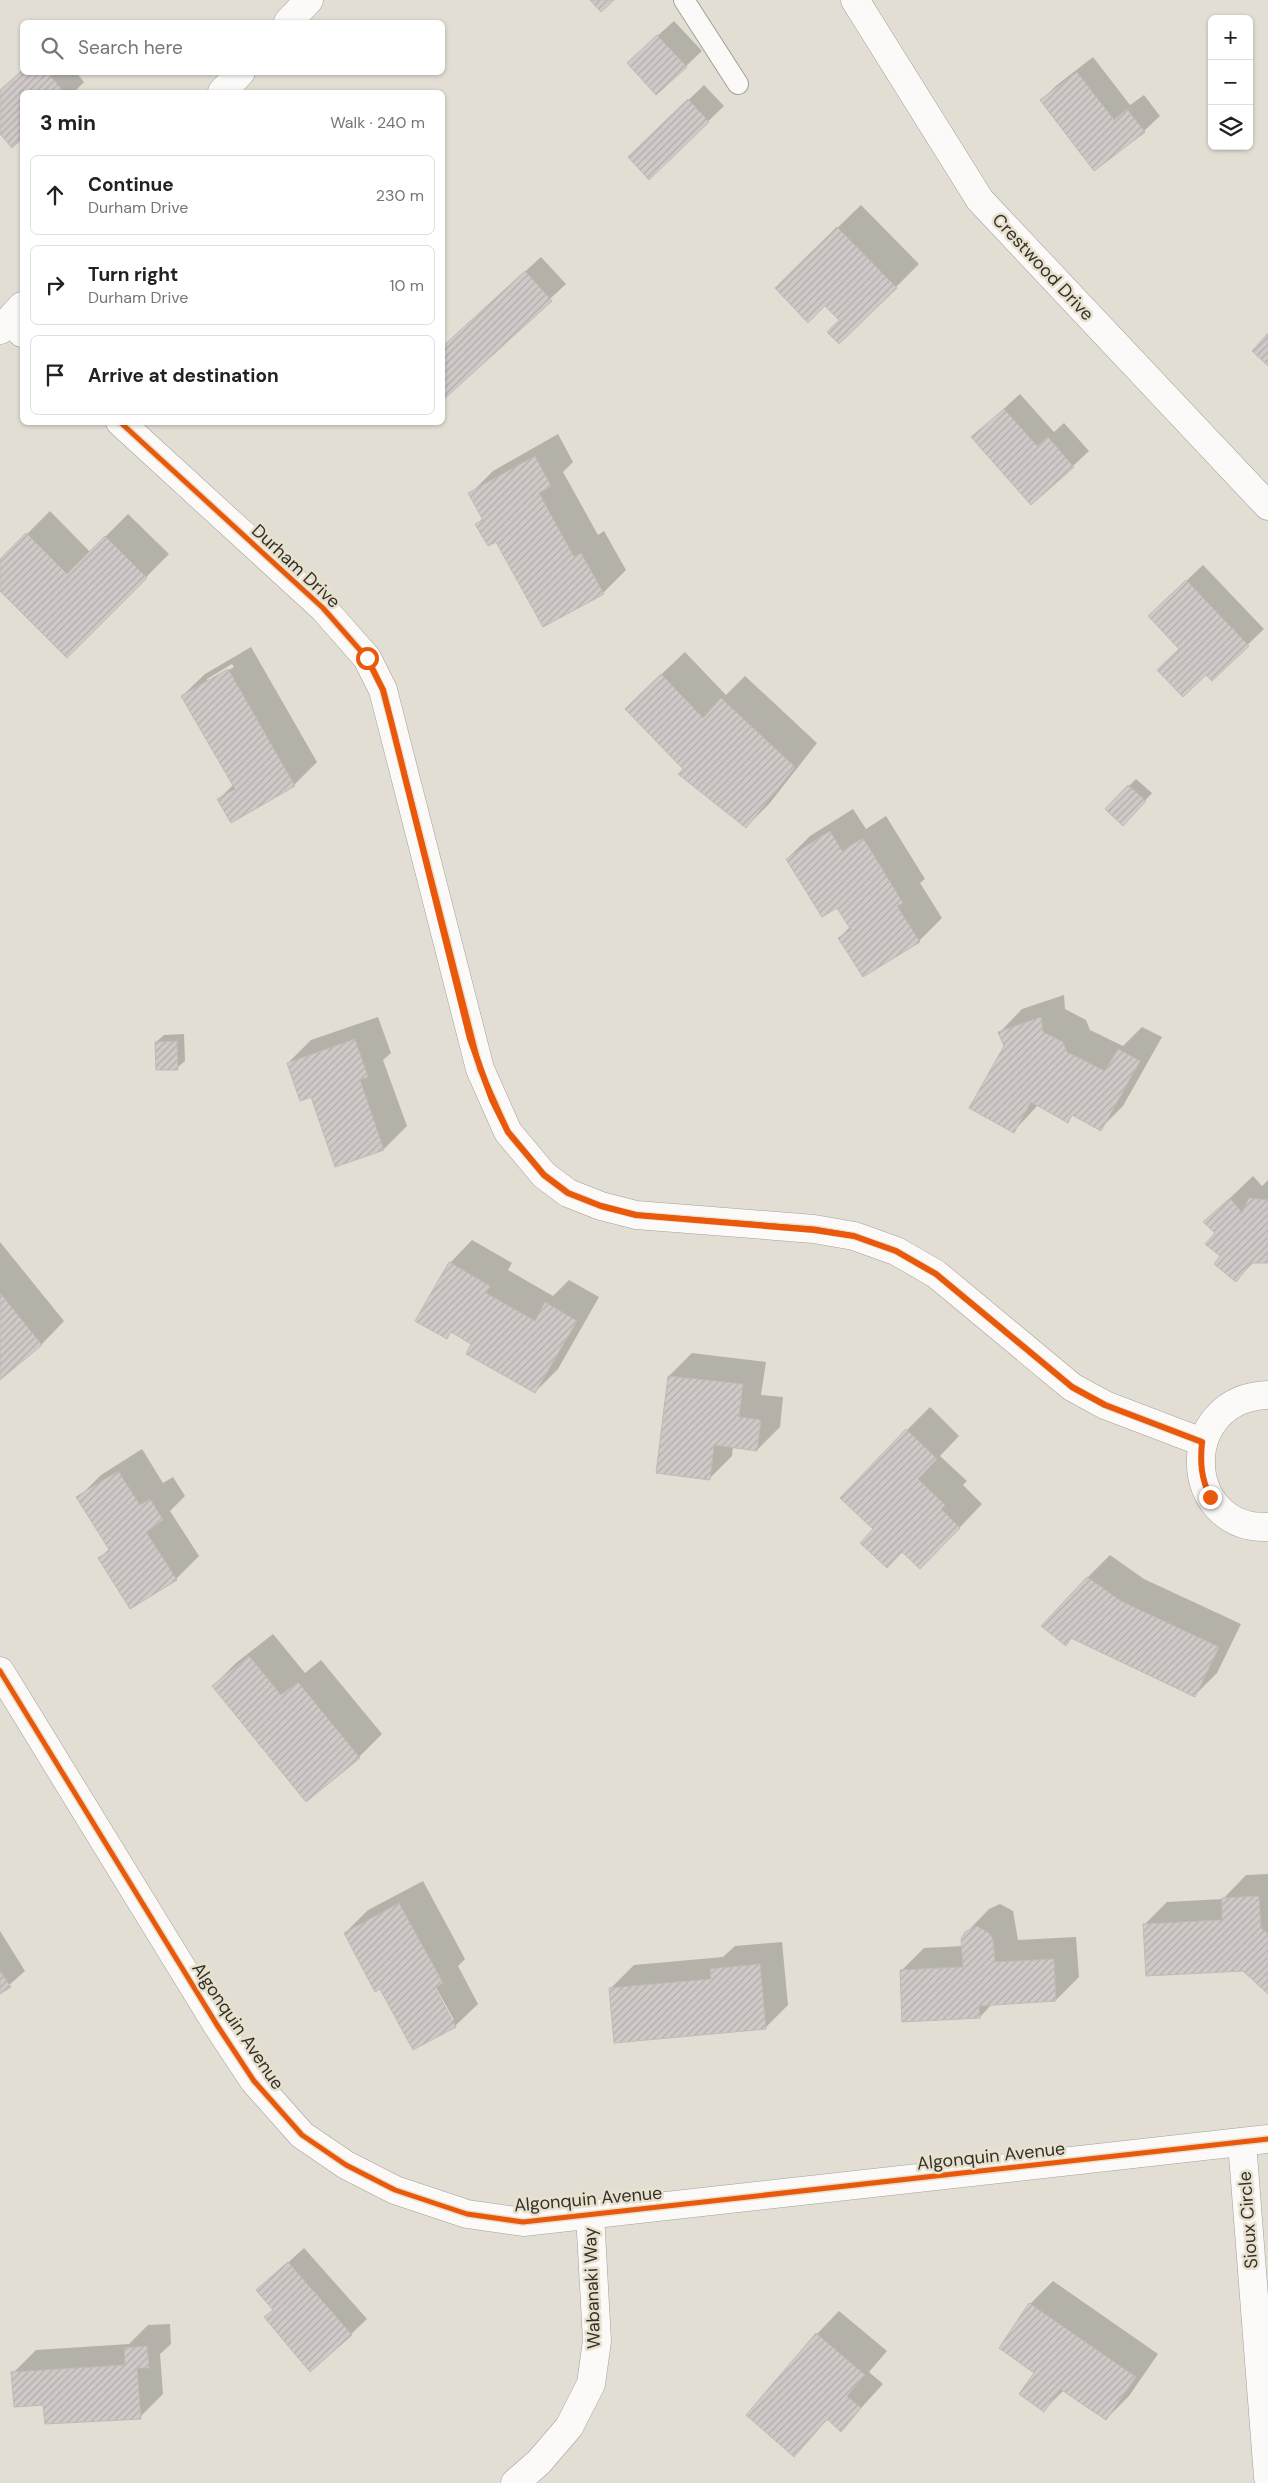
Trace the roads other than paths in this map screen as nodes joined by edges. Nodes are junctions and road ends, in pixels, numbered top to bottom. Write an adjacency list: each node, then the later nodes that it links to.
1 (309, 0): 4 (street)
2 (684, 0): 6 (lane)
3 (855, 0): 9 (street, Crestwood Drive)
4 (290, 20)
5 (238, 75): 7 (street)
6 (738, 84)
7 (224, 90)
8 (123, 425): 11 (street, Durham Drive)
9 (1268, 506)
10 (1268, 1395): 11 (street)
11 (1202, 1442): 12 (street)
12 (1268, 1527)
13 (0, 1671): 15 (street, Algonquin Avenue)
14 (1255, 2141): 15 (street, Algonquin Avenue); 16 (street, Sioux Circle)
15 (590, 2214): 17 (street, Wabanaki Way)
16 (1268, 2477)
17 (515, 2483)

